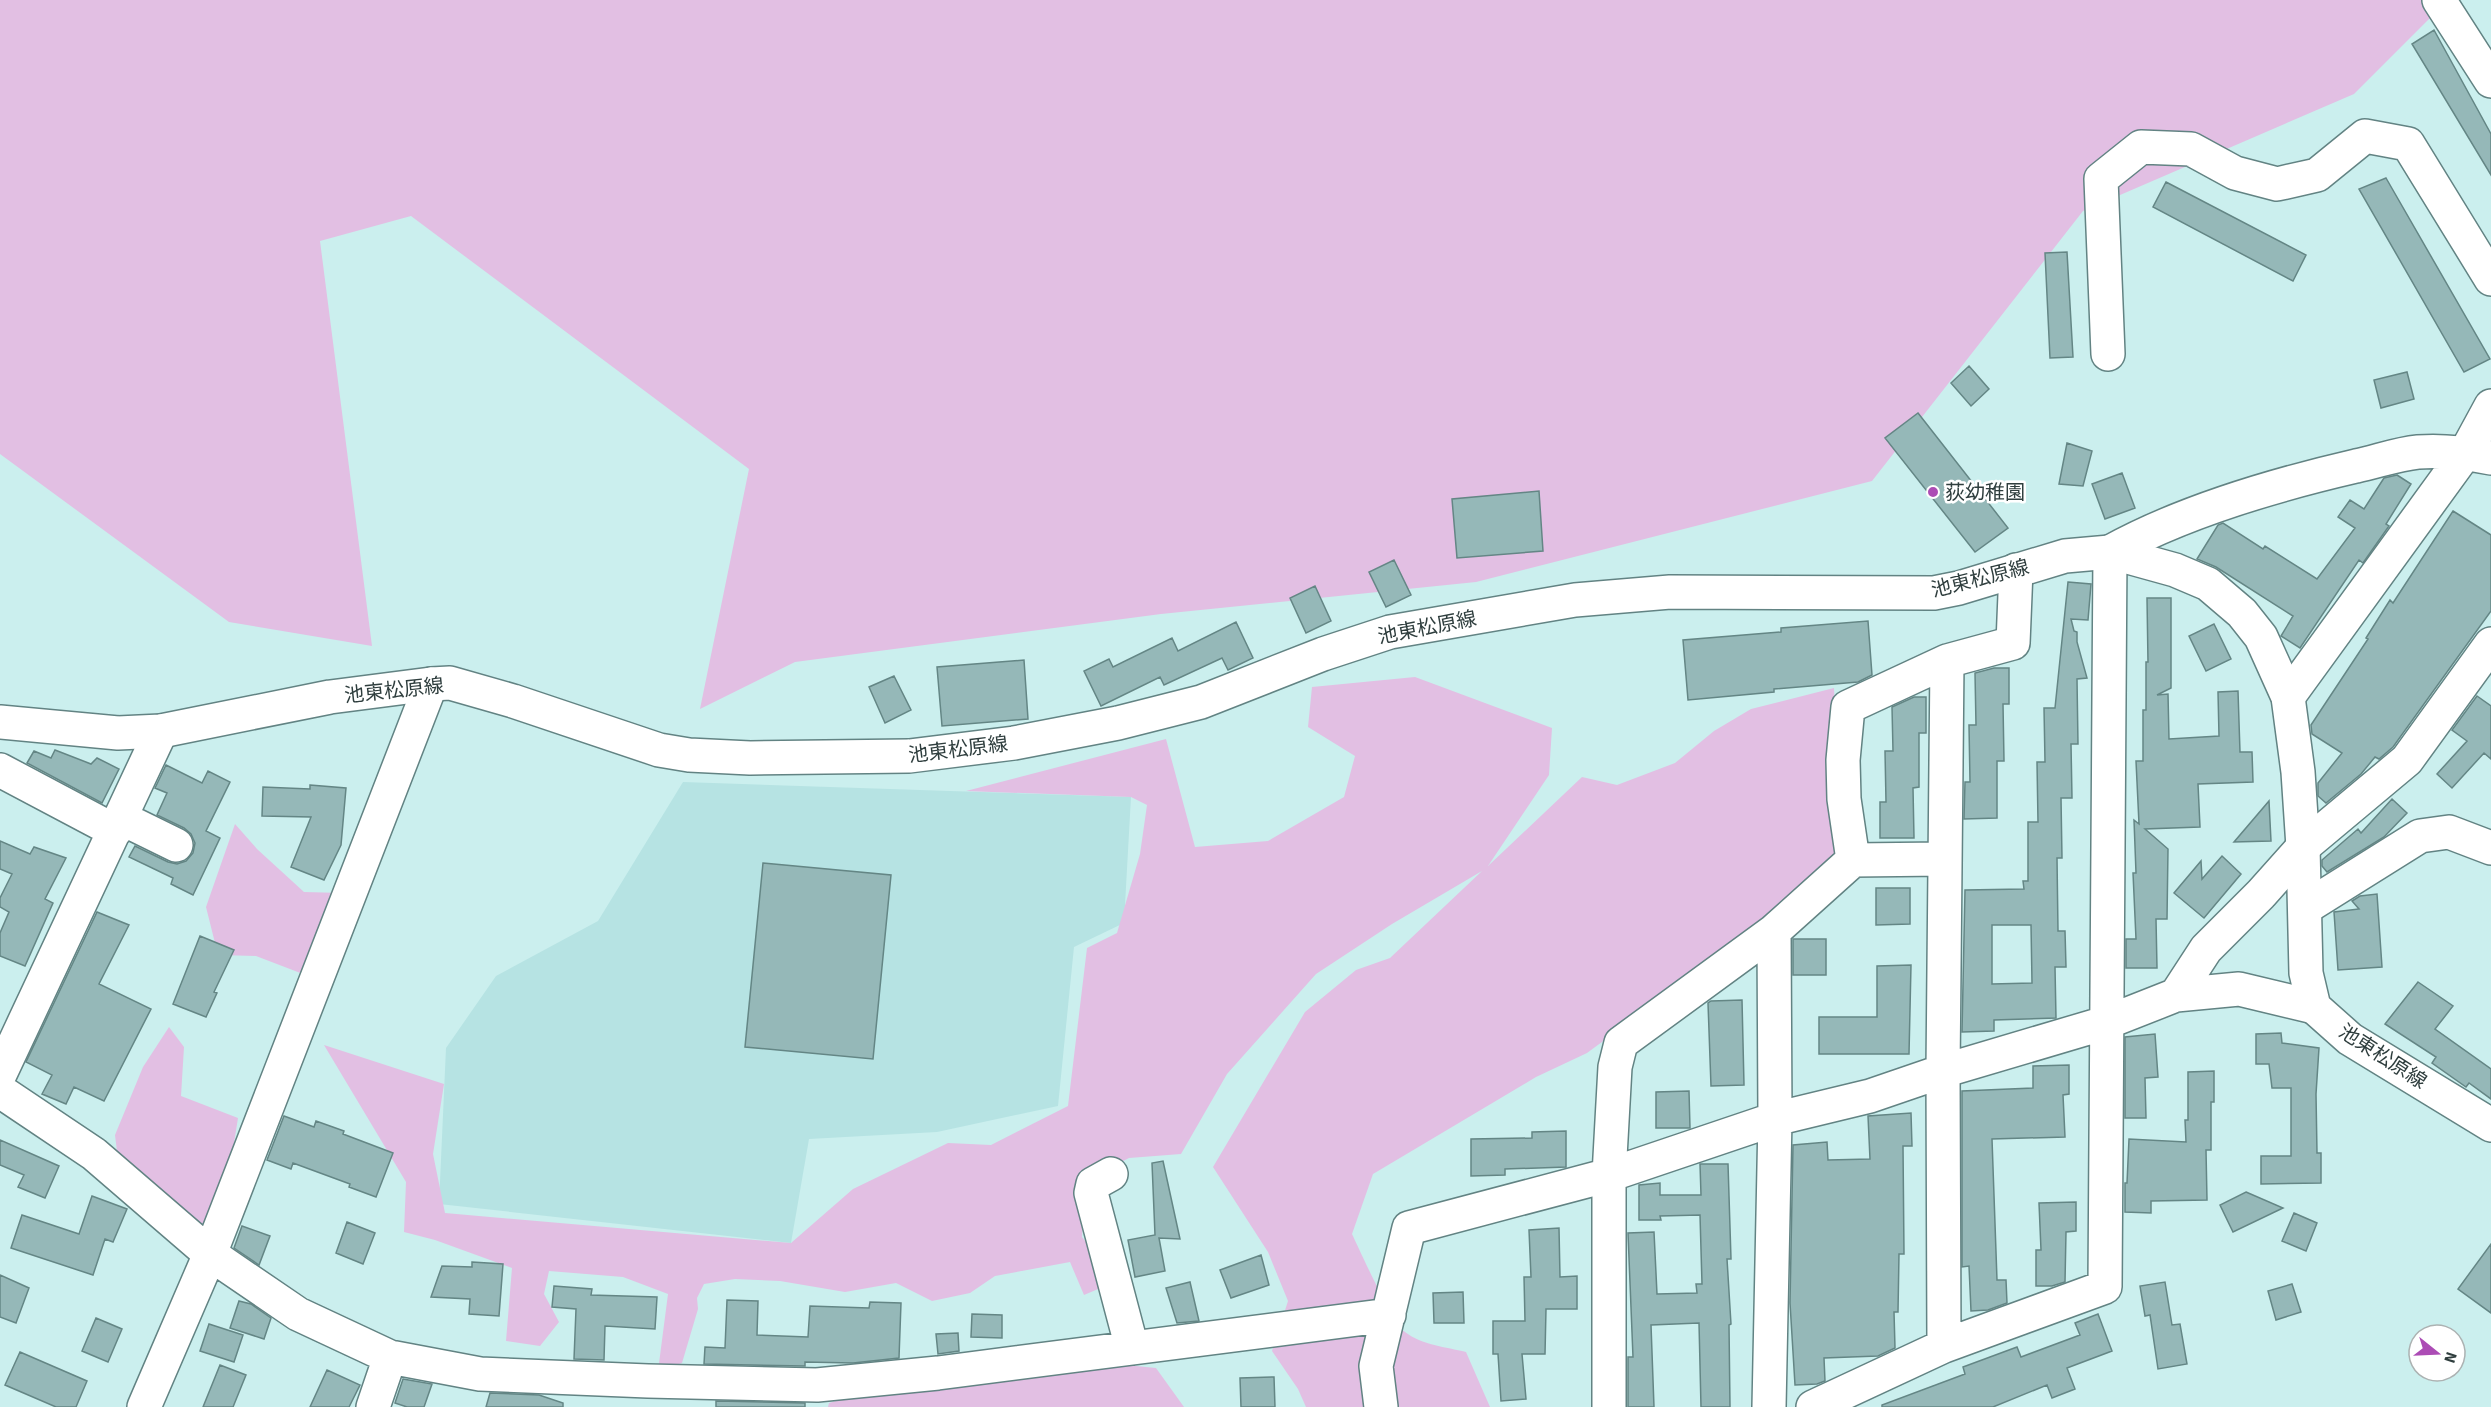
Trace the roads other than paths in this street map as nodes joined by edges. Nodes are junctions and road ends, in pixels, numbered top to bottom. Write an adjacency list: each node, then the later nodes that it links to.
1 (2439, 0): 2 (street)
2 (2491, 81)
3 (2491, 279): 4 (street)
4 (2108, 354)
5 (2491, 406): 6 (street)
6 (2478, 455): 7 (street); 12 (street)
7 (2110, 552): 8 (street, 池東松原線); 12 (street, 池東松原線); 26 (street)
8 (2016, 570): 10 (street); 11 (street, 池東松原線)
9 (2491, 644): 18 (street)
10 (1947, 661): 20 (street); 21 (street)
11 (431, 684): 14 (street, 池東松原線); 34 (street)
12 (2288, 697): 18 (street, 池東松原線)
13 (0, 722): 14 (street, 池東松原線)
14 (161, 731): 16 (street)
15 (0, 770): 16 (street)
16 (118, 825): 17 (street); 28 (street)
17 (176, 844)
18 (2303, 847): 22 (street, 池東松原線); 24 (street)
19 (2491, 848): 22 (street)
20 (1944, 859): 21 (street); 27 (street)
21 (1853, 860): 23 (street)
22 (2305, 908): 25 (street, 池東松原線)
23 (1774, 931): 30 (street); 33 (street)
24 (2176, 995): 25 (street); 26 (street)
25 (2314, 1006): 31 (street, 池東松原線)
26 (2105, 1023): 27 (street); 36 (street)
27 (1943, 1071): 30 (street); 36 (street)
28 (0, 1074)
29 (0, 1091): 34 (street)
30 (1775, 1119): 33 (street); 45 (street)
31 (2491, 1125)
32 (1111, 1174): 37 (street)
33 (1609, 1175): 35 (street); 44 (street)
34 (210, 1254): 38 (street); 41 (street)
35 (1389, 1315): 37 (street); 43 (street)
36 (1944, 1346): 46 (street)
37 (1132, 1348): 40 (street)
38 (390, 1357): 39 (street); 42 (street)
39 (643, 1394): 40 (street)
40 (816, 1396)
41 (144, 1407)
42 (374, 1407)
43 (1381, 1407)
44 (1609, 1407)
45 (1769, 1407)
46 (1813, 1407)

